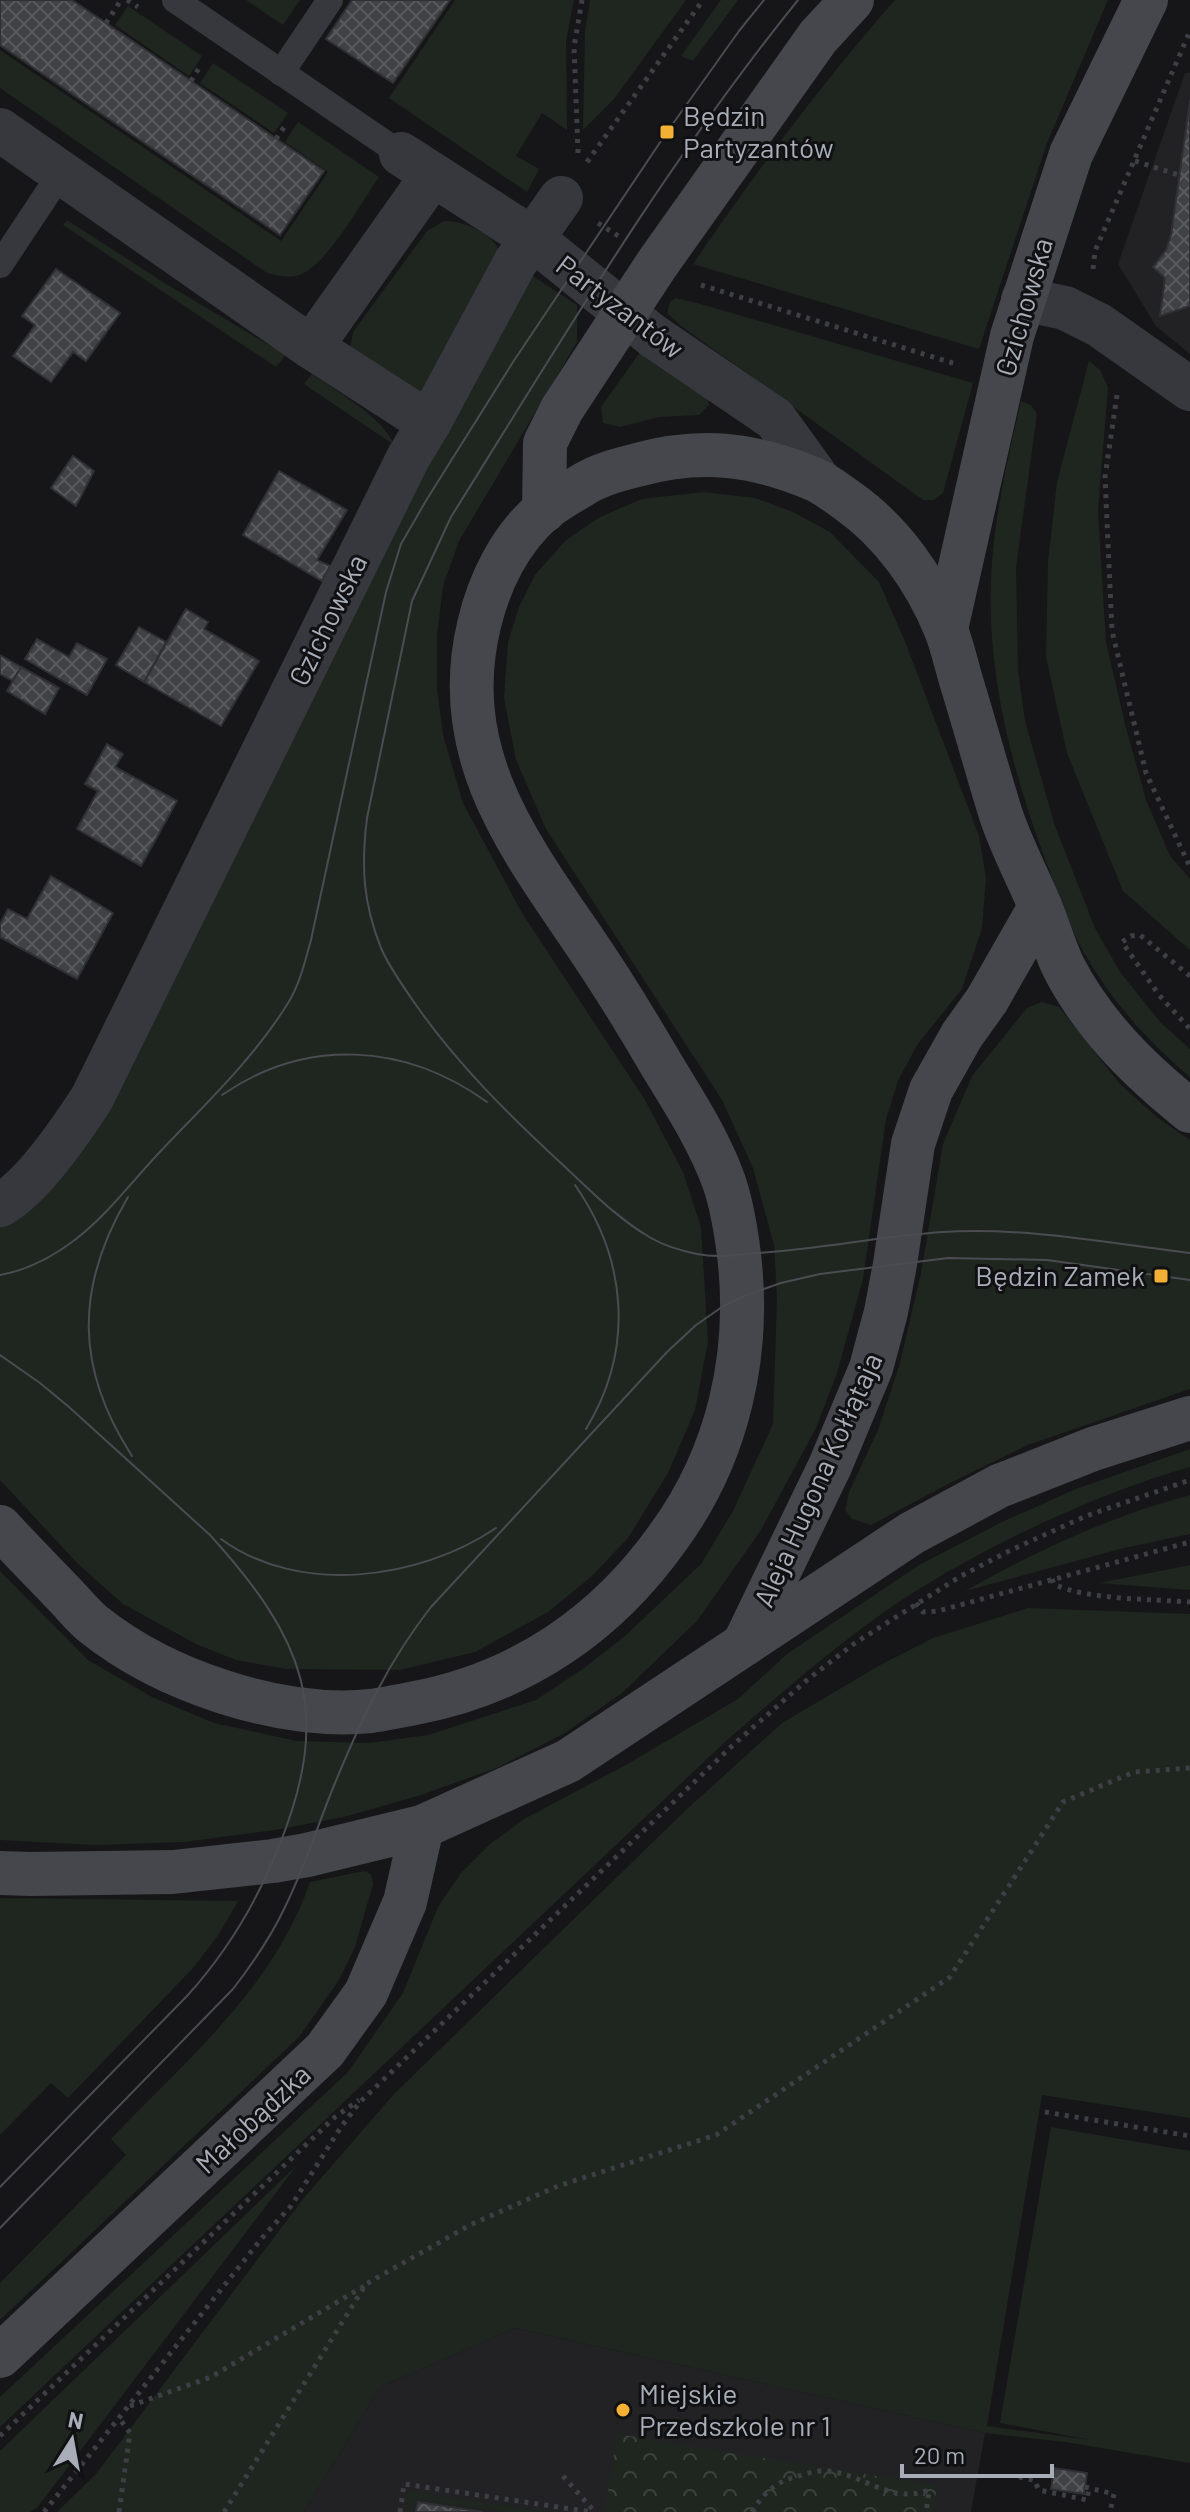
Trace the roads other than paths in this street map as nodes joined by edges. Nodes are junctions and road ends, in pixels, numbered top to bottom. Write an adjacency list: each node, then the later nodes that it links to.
1 (175, 0): 5 (lane)
2 (330, 0): 5 (lane)
3 (852, 0): 13 (main road)
4 (1146, 0): 12 (main road, Gzichowska)
5 (281, 73): 7 (lane)
6 (0, 130): 8 (street)
7 (416, 165): 10 (street, Partyzantów); 14 (street)
8 (61, 173): 11 (lane); 14 (street)
9 (570, 186): 10 (street, Gzichowska)
10 (533, 239): 13 (street, Partyzantów); 16 (street, Gzichowska)
11 (0, 265)
12 (1023, 299): 15 (street); 19 (main road, Gzichowska)
13 (625, 313): 17 (street, Partyzantów); 18 (main road)
14 (311, 347): 16 (street)
15 (1190, 389)
16 (429, 423): 22 (street, Gzichowska)
17 (819, 480): 18 (main road); 19 (main road)
18 (544, 511): 24 (main road)
19 (946, 629): 20 (main road)
20 (1040, 907): 21 (main road); 25 (main road, Aleja Hugona Kołłątaja)
21 (1190, 1111)
22 (0, 1205)
23 (1190, 1418): 25 (main road, Aleja Hugona Kołłątaja)
24 (0, 1527)
25 (743, 1646): 26 (main road)
26 (422, 1827): 27 (main road); 28 (main road, Małobądzka)
27 (0, 1873)
28 (0, 2356)

